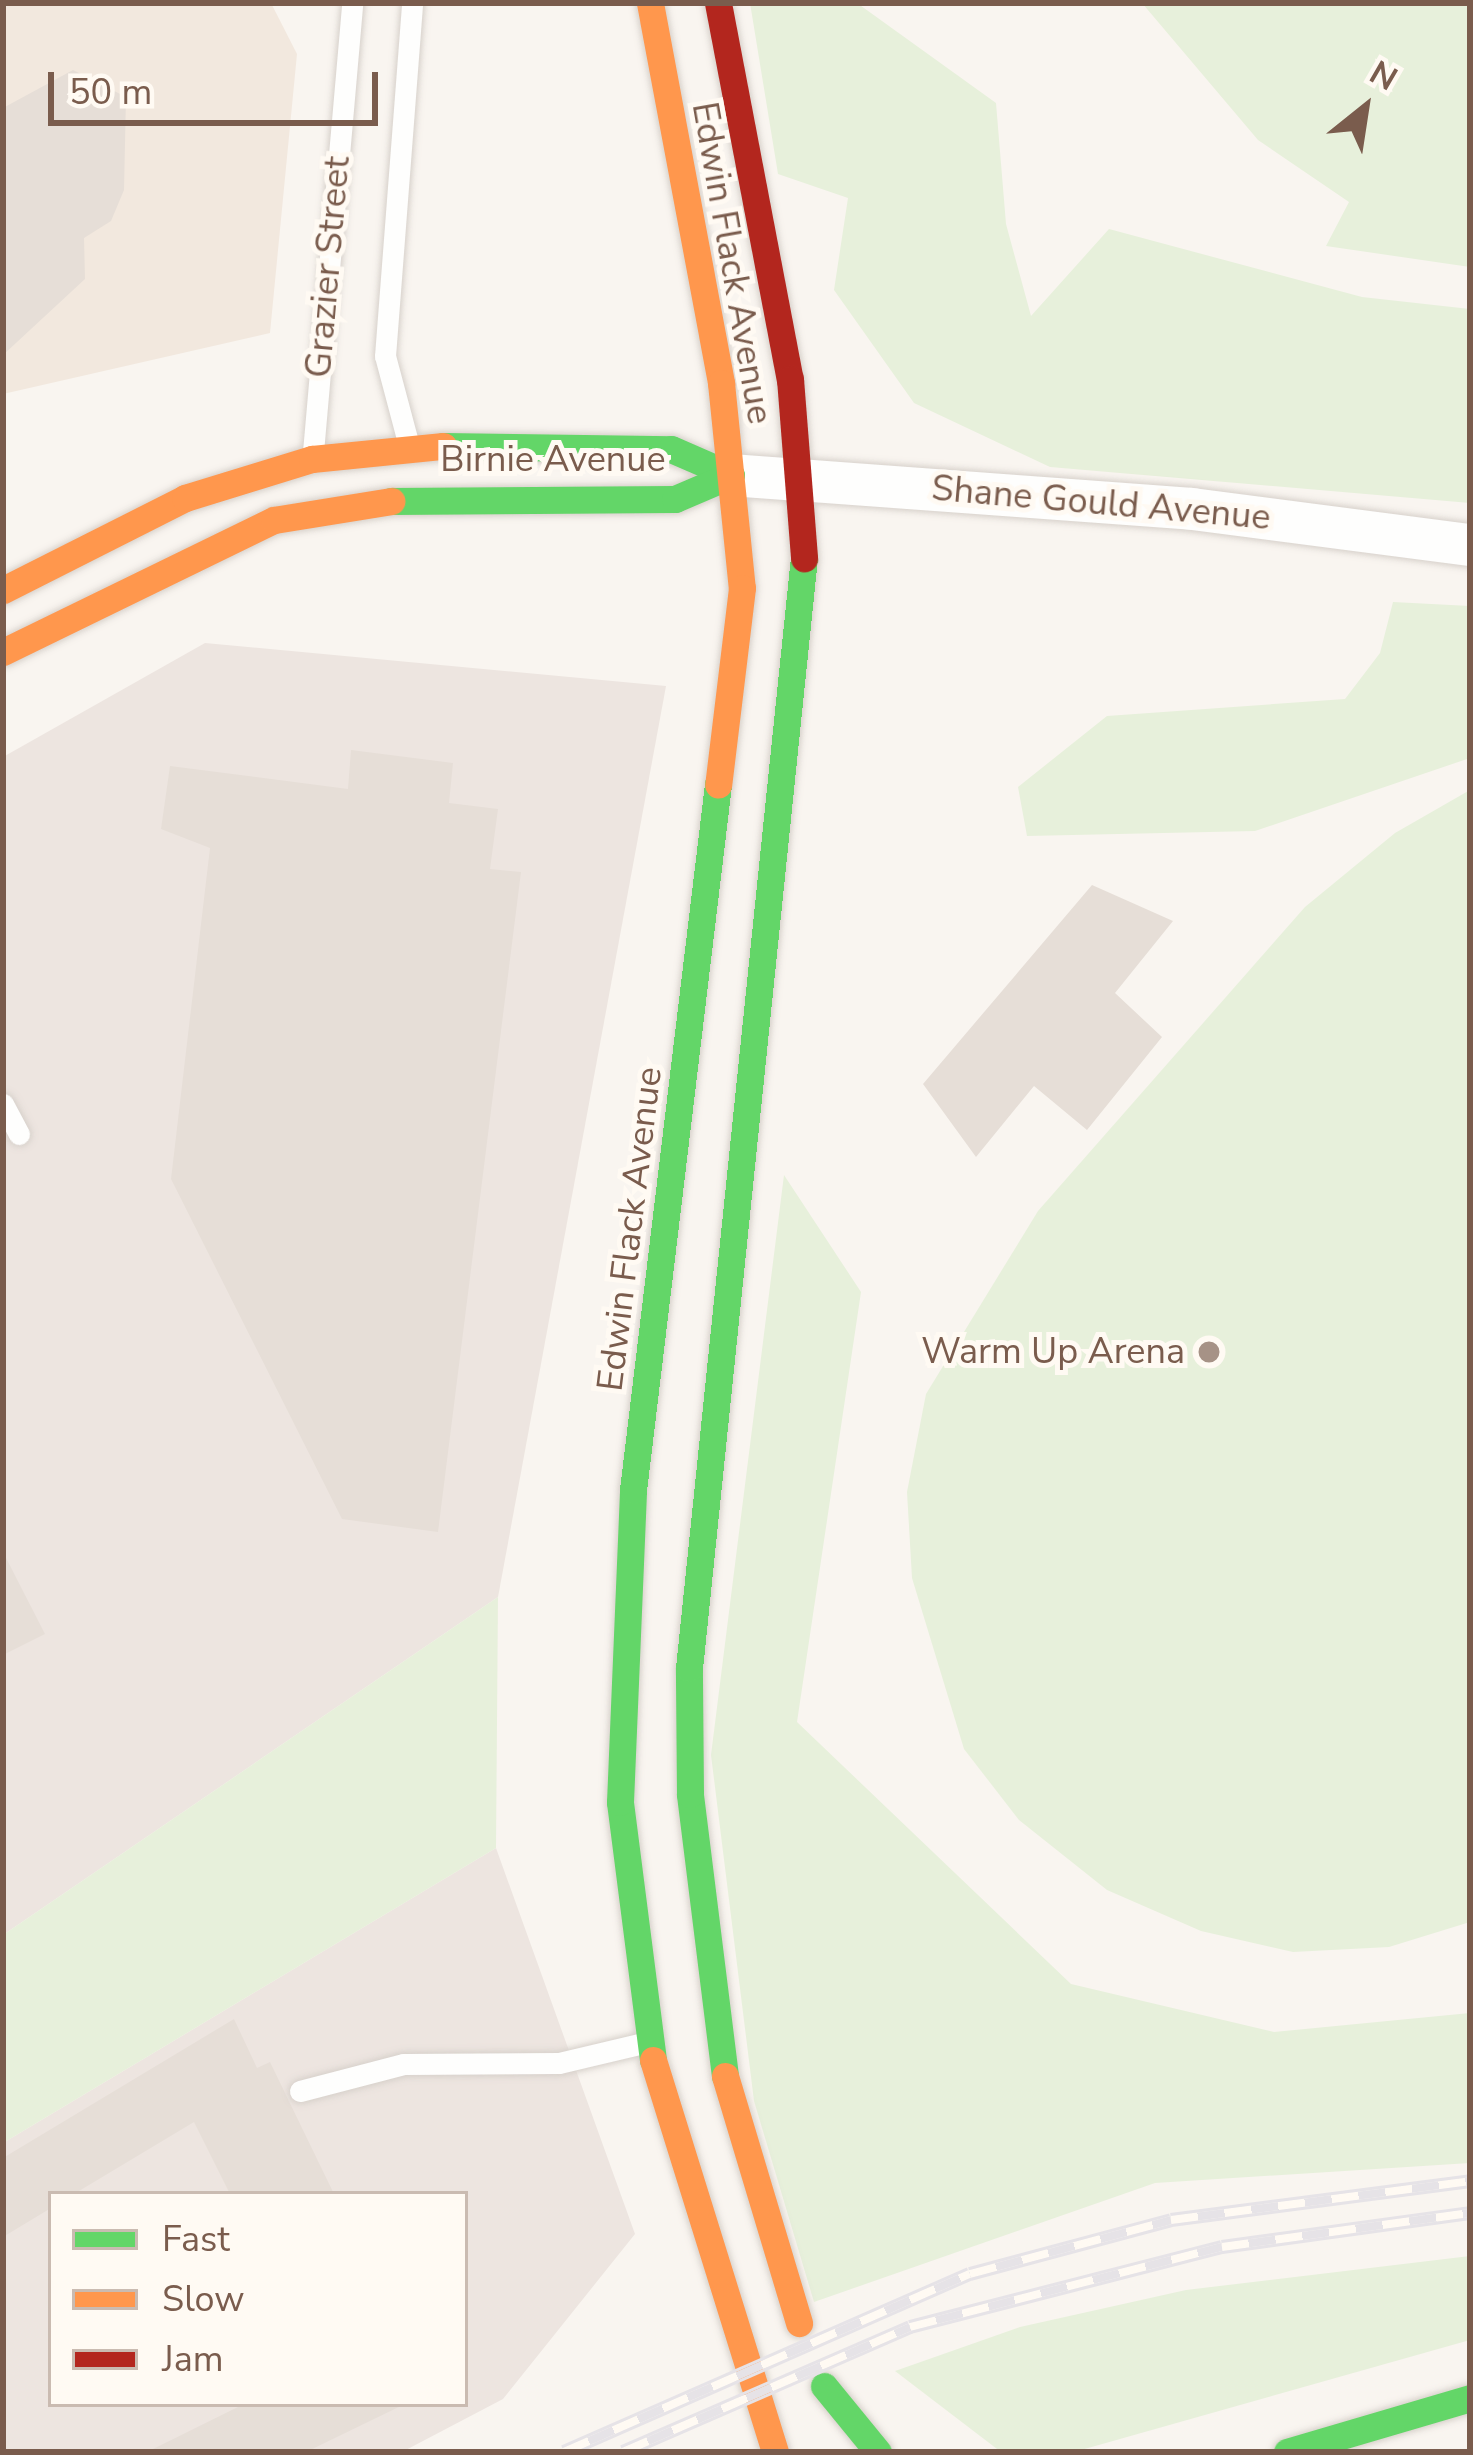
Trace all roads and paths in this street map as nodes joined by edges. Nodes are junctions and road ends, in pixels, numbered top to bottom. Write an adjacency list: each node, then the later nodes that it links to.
1 (352, 3): 7 (lane, Grazier Street)
2 (412, 3): 5 (lane)
3 (650, 3): 8 (street, Edwin Flack Avenue)
4 (718, 3): 9 (street, Edwin Flack Avenue)
5 (409, 446): 6 (street, Birnie Avenue); 8 (street, Birnie Avenue)
6 (349, 454): 7 (street, Birnie Avenue); 10 (street)
7 (312, 459): 12 (street, Birnie Avenue)
8 (731, 475): 9 (street, Shane Gould Avenue); 10 (street, Birnie Avenue); 17 (street, Edwin Flack Avenue)
9 (798, 480): 11 (street, Shane Gould Avenue); 16 (street, Edwin Flack Avenue)
10 (356, 502): 13 (street, Birnie Avenue)
11 (1470, 545)
12 (3, 590)
13 (3, 652)
14 (3, 1104): 15 (lane)
15 (19, 1134)
16 (715, 2028): 17 (street); 19 (street, Edwin Flack Avenue)
17 (648, 2042): 18 (lane); 23 (street, Edwin Flack Avenue)
18 (301, 2091)
19 (799, 2324)
20 (824, 2386): 22 (street)
21 (1470, 2398): 24 (street)
22 (859, 2445)
23 (775, 2452)
24 (1287, 2452)

